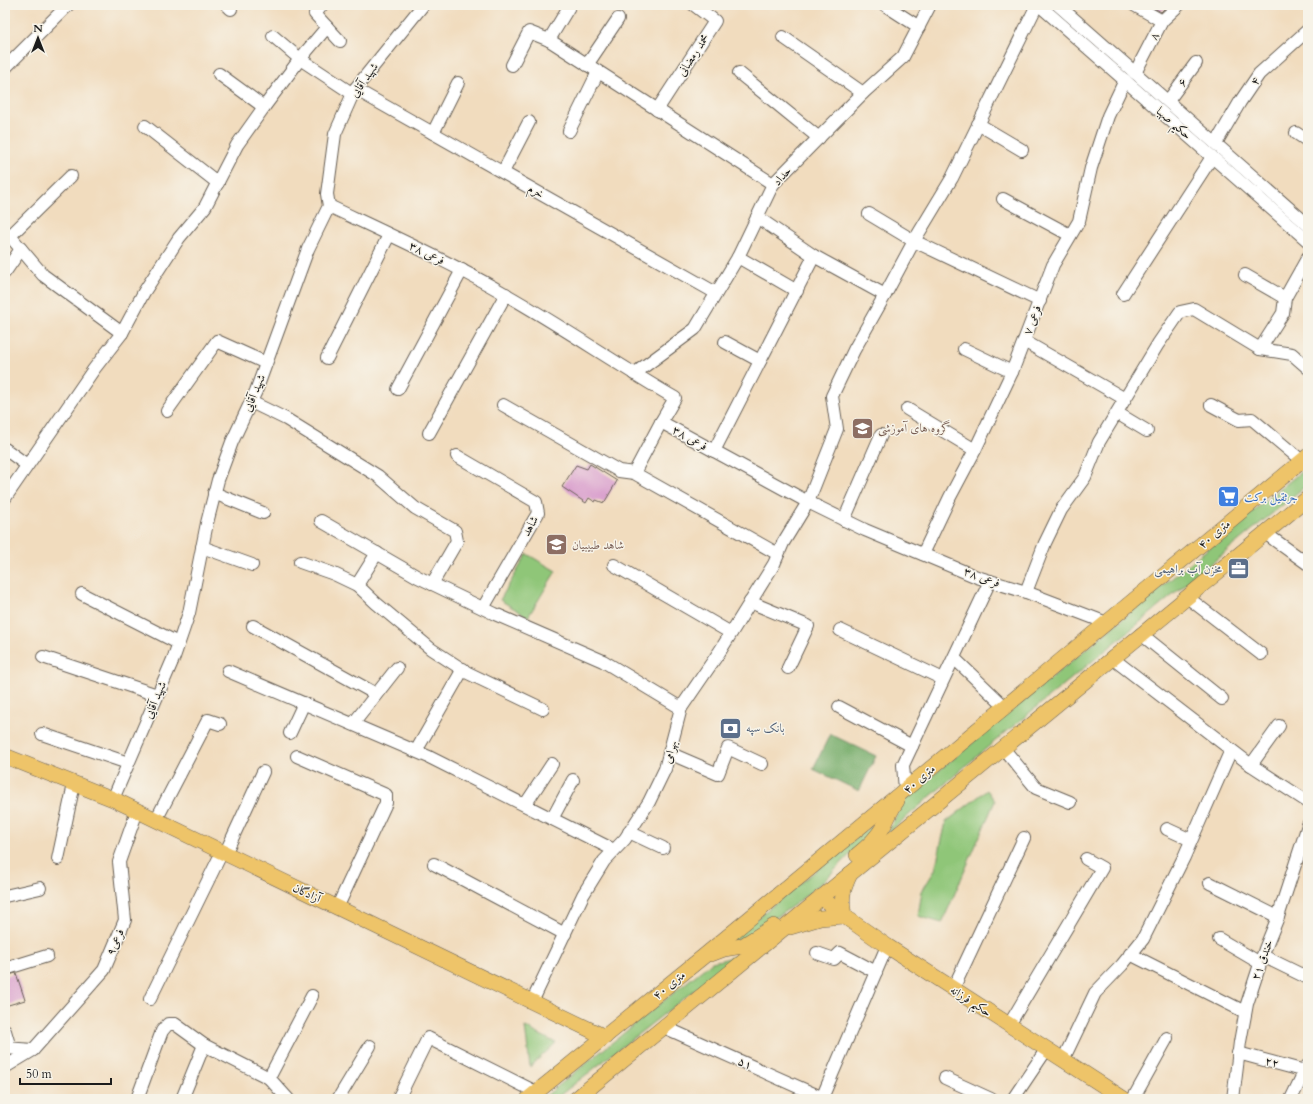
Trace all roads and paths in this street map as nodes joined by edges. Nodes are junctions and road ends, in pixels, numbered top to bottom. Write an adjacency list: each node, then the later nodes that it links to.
1 (68, 5): 25 (street)
2 (322, 5): 14 (street)
3 (423, 5): 32 (street, شهید آقایی)
4 (570, 5): 19 (street)
5 (694, 5): 36 (street, محمد رمضانی)
6 (885, 5): 15 (street)
7 (930, 5): 15 (street, حداد)
8 (1038, 5): 30 (street, حکیم صهبا); 38 (street, بهرامی)
9 (1058, 5): 28 (street, حکیم صهبا)
10 (1134, 5): 13 (street)
11 (1179, 5): 13 (street, ۸)
12 (618, 19): 24 (street)
13 (1162, 21): 28 (street, ۸)
14 (326, 27): 20 (street); 21 (street)
15 (919, 27): 33 (street, حداد)
16 (1308, 30): 45 (street, ۴)
17 (273, 36): 21 (street, خرم)
18 (783, 37): 33 (street)
19 (549, 40): 23 (street); 24 (street)
20 (340, 41)
21 (300, 59): 32 (street, خرم); 35 (street)
22 (1196, 63): 34 (street, ۶)
23 (512, 65)
24 (587, 65): 26 (street)
25 (5, 68)
26 (598, 72): 36 (street); 40 (street)
27 (739, 73): 43 (street)
28 (1136, 73): 34 (street, حکیم صهبا)
29 (219, 74): 35 (street)
30 (1124, 80): 47 (street, حکیم صهبا); 58 (street, فرعی ۷)
31 (458, 83): 41 (street)
32 (354, 91): 41 (street, خرم); 53 (street, شهید آقایی)
33 (863, 93): 43 (street, حداد)
34 (1168, 101): 45 (street, حکیم صهبا)
35 (264, 107): 50 (street)
36 (657, 110): 51 (street)
37 (529, 122): 48 (street)
38 (978, 124): 46 (street); 60 (street, بهرامی)
39 (145, 126): 50 (street)
40 (569, 131)
41 (433, 133): 48 (street, خرم)
42 (1296, 133): 44 (street)
43 (818, 138): 51 (street, حداد)
44 (1308, 141)
45 (1216, 143): 56 (street, حکیم صهبا)
46 (1022, 150)
47 (1212, 157): 59 (street, حکیم صهبا); 71 (street)
48 (503, 172): 69 (street, خرم)
49 (71, 176): 61 (street)
50 (218, 183): 75 (street)
51 (773, 184): 55 (street, حداد)
52 (1003, 199): 58 (street)
53 (329, 206): 57 (street, فرعی ۳۸); 82 (street, شهید آقایی)
54 (869, 214): 60 (street)
55 (757, 216): 62 (street); 63 (street, حداد)
56 (1308, 225)
57 (389, 235): 65 (street, فرعی ۳۸); 80 (street)
58 (1070, 236): 74 (street, فرعی ۷)
59 (1308, 241)
60 (914, 242): 72 (street, بهرامی); 74 (street)
61 (21, 249): 66 (street); 75 (street)
62 (814, 256): 68 (street); 72 (street)
63 (738, 257): 68 (street); 69 (street, حداد)
64 (1308, 257): 73 (street)
65 (462, 270): 70 (street, فرعی ۳۸); 86 (street)
66 (5, 272)
67 (1246, 275): 73 (street)
68 (797, 291): 81 (street)
69 (716, 293): 85 (street, حداد)
70 (506, 294): 85 (street, فرعی ۳۸); 96 (street)
71 (1123, 294)
72 (885, 295): 108 (street, بهرامی)
73 (1285, 298): 79 (street)
74 (1040, 301): 76 (street, فرعی ۷)
75 (122, 333): 103 (street)
76 (1024, 341): 84 (street, فرعی ۷); 87 (street)
77 (725, 342): 81 (street)
78 (964, 349): 84 (street)
79 (1260, 349): 83 (street); 87 (street)
80 (326, 358)
81 (760, 361): 100 (street)
82 (266, 363): 88 (street, شهید آقایی); 92 (street)
83 (1308, 368)
84 (1012, 372): 99 (street, فرعی ۷)
85 (634, 374): 94 (street, فرعی ۳۸)
86 (398, 389)
87 (1125, 399): 93 (street)
88 (251, 402): 105 (street, شهید آقایی); 122 (street)
89 (503, 405): 104 (street)
90 (1211, 405): 102 (street)
91 (907, 409): 99 (street)
92 (167, 411)
93 (1117, 413): 95 (street); 124 (street)
94 (661, 422): 100 (street, فرعی ۳۸); 104 (street)
95 (1147, 431)
96 (429, 433)
97 (881, 435): 110 (street)
98 (5, 449): 103 (street)
99 (975, 450): 116 (street, فرعی ۷)
100 (714, 451): 108 (street, فرعی ۳۸)
101 (457, 456): 128 (street, شاهد)
102 (1305, 459): 129 (main road, ۴۰ متری)
103 (27, 465): 106 (street)
104 (634, 473): 115 (street)
105 (214, 493): 109 (street); 113 (street, شهید آقایی)
106 (5, 498)
107 (1308, 498): 112 (main road)
108 (808, 502): 110 (street, فرعی ۳۸); 115 (street, بهرامی)
109 (262, 513)
110 (844, 520): 116 (street, فرعی ۳۸)
111 (320, 521): 114 (street)
112 (1265, 533): 119 (street); 126 (main road)
113 (202, 547): 120 (street); 134 (street, شهید آقایی)
114 (377, 553): 122 (street); 123 (street)
115 (778, 554): 127 (street, بهرامی)
116 (923, 554): 121 (street, فرعی ۳۸)
117 (300, 562): 123 (street)
118 (614, 564): 132 (street)
119 (1308, 564)
120 (252, 565)
121 (990, 581): 124 (street, فرعی ۳۸); 137 (street)
122 (432, 584): 128 (street)
123 (357, 585): 141 (street)
124 (1026, 592): 129 (street, فرعی ۳۸)
125 (82, 594): 134 (street)
126 (1188, 597): 133 (main road); 135 (street)
127 (750, 602): 132 (street, بهرامی); 140 (street)
128 (483, 608): 150 (street)
129 (1107, 622): 149 (main road, ۴۰ متری)
130 (253, 626): 144 (street)
131 (840, 630): 143 (street)
132 (731, 633): 150 (street, بهرامی)
133 (1141, 634): 138 (main road); 146 (street)
134 (178, 643): 145 (street, شهید آقایی)
135 (1261, 654)
136 (43, 657): 145 (street)
137 (954, 658): 143 (street); 149 (street)
138 (1112, 658): 158 (main road); 159 (street)
139 (397, 668): 144 (street)
140 (788, 668)
141 (463, 670): 151 (street); 160 (street)
142 (228, 671): 147 (street)
143 (944, 679): 157 (street)
144 (376, 694): 153 (street)
145 (157, 695): 164 (street, شهید آقایی)
146 (1222, 699)
147 (304, 703): 153 (street); 155 (street)
148 (839, 707): 157 (street)
149 (1005, 707): 171 (main road, ۴۰ متری)
150 (681, 708): 161 (street, بهرامی)
151 (543, 709)
152 (220, 724): 178 (street)
153 (353, 724): 160 (street)
154 (1279, 726): 167 (street)
155 (290, 733)
156 (42, 734): 164 (street)
157 (912, 746): 171 (street)
158 (1003, 748): 173 (street); 190 (main road)
159 (1231, 750): 167 (street); 183 (street)
160 (416, 751): 175 (street)
161 (669, 754): 166 (street); 181 (street, بهرامی)
162 (5, 756): 170 (main road, آزادگان)
163 (297, 756): 195 (street)
164 (128, 763): 172 (street, شهید آقایی)
165 (552, 764): 175 (street)
166 (762, 764)
167 (1251, 765): 174 (street)
168 (263, 772): 186 (street)
169 (574, 780): 177 (street)
170 (74, 784): 172 (main road, آزادگان); 187 (street)
171 (905, 790): 194 (main road); 205 (main road, ۴۰ متری)
172 (113, 799): 176 (main road, آزادگان)
173 (1070, 802)
174 (1308, 802)
175 (525, 805): 177 (street)
176 (137, 811): 178 (main road, آزادگان); 223 (street, فرعی۹)
177 (552, 819): 185 (street)
178 (156, 820): 186 (main road, آزادگان)
179 (1308, 825): 197 (street, ۲۱ خندق)
180 (1167, 829): 183 (street)
181 (629, 832): 184 (street); 185 (street, بهرامی)
182 (1024, 838): 210 (street)
183 (1191, 840): 203 (street)
184 (663, 848)
185 (614, 850): 199 (street, بهرامی)
186 (224, 853): 195 (main road, آزادگان); 212 (street)
187 (58, 859)
188 (1086, 859): 215 (street)
189 (434, 864): 199 (street)
190 (850, 872): 194 (main road); 196 (main road)
191 (1210, 883): 197 (street)
192 (40, 888): 193 (street)
193 (5, 896)
194 (821, 898): 196 (main road, حکیم فرزانه); 198 (main road); 205 (main road)
195 (337, 908): 213 (main road, آزادگان)
196 (844, 916): 198 (main road); 201 (main road, حکیم فرزانه)
197 (1278, 917): 206 (street, ۲۱ خندق)
198 (781, 930): 216 (main road)
199 (565, 934): 213 (street, بهرامی)
200 (1219, 939): 206 (street)
201 (887, 946): 208 (street); 210 (main road, حکیم فرزانه)
202 (817, 953): 208 (street)
203 (1130, 954): 214 (street); 226 (street)
204 (47, 956): 207 (street)
205 (704, 956): 218 (main road, ۴۰ متری)
206 (1262, 959): 209 (street); 214 (street, ۲۱ خندق)
207 (5, 969)
208 (876, 972): 232 (street)
209 (1308, 978)
210 (953, 989): 215 (main road, حکیم فرزانه)
211 (312, 996): 229 (street)
212 (150, 999)
213 (532, 1002): 218 (main road, آزادگان)
214 (1245, 1012): 225 (street, ۲۱ خندق)
215 (1009, 1025): 224 (main road, حکیم فرزانه)
216 (664, 1027): 232 (street, ۵۱); 238 (main road)
217 (5, 1031): 222 (street)
218 (605, 1037): 231 (main road, ۴۰ متری)
219 (1167, 1038): 242 (street)
220 (204, 1045): 229 (street); 233 (street); 234 (street)
221 (370, 1046): 236 (street)
222 (8, 1048): 223 (street)
223 (33, 1050): 227 (street, فرعی۹)
224 (1046, 1050): 226 (main road, حکیم فرزانه); 240 (street)
225 (1238, 1053): 228 (street, ۲۲); 243 (street, ۲۱ خندق)
226 (1063, 1060): 241 (main road, حکیم فرزانه)
227 (5, 1067)
228 (1306, 1068): 244 (street)
229 (269, 1078): 235 (street)
230 (945, 1078): 239 (street)
231 (532, 1095): 237 (street)
232 (824, 1098)
233 (137, 1099)
234 (182, 1099)
235 (287, 1099)
236 (338, 1099)
237 (398, 1099)
238 (576, 1099)
239 (991, 1099)
240 (1013, 1099)
241 (1124, 1099)
242 (1133, 1099)
243 (1233, 1099)
244 (1291, 1099)

